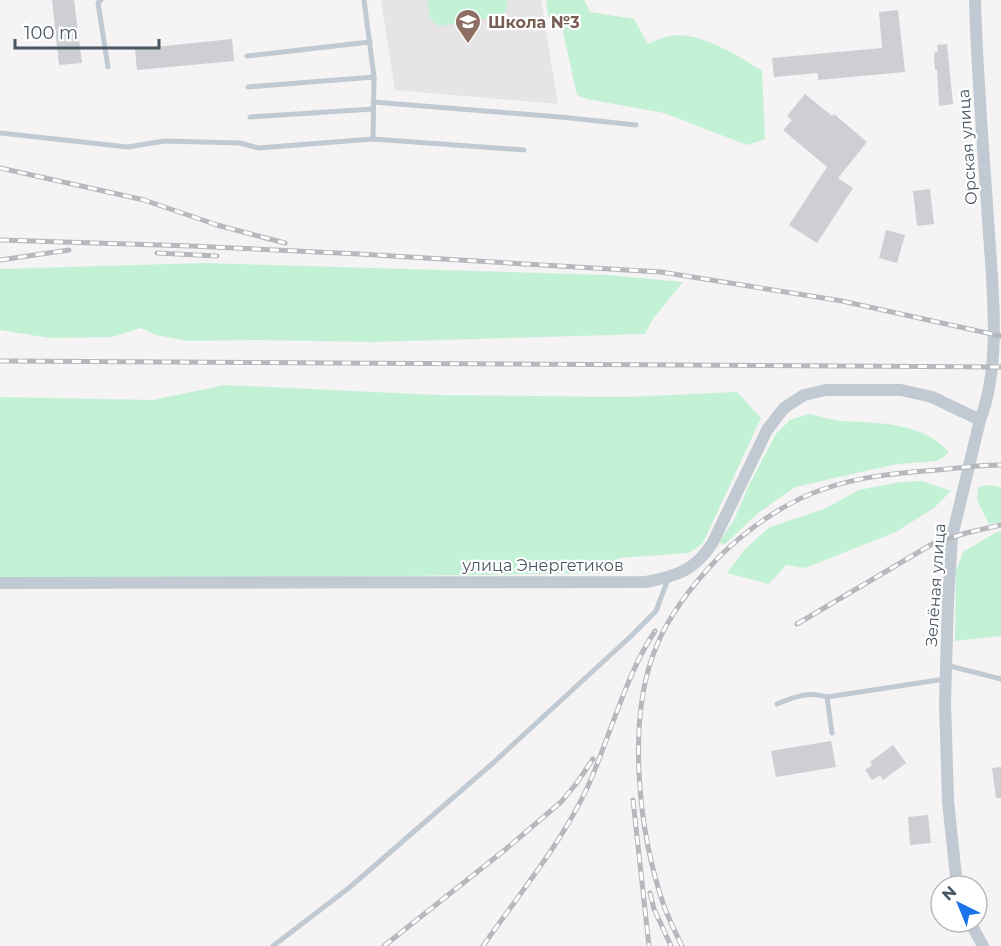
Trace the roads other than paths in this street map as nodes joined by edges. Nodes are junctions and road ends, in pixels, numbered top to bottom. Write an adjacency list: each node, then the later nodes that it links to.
1 (101, 0): 6 (lane)
2 (364, 0): 4 (lane)
3 (975, 0): 16 (street, Орская улица)
4 (370, 42): 5 (lane); 7 (lane)
5 (247, 56)
6 (108, 67)
7 (374, 77): 8 (lane); 9 (lane)
8 (248, 87)
9 (373, 102): 10 (lane); 12 (lane)
10 (373, 109): 11 (lane); 14 (lane)
11 (250, 117)
12 (636, 125)
13 (0, 133): 14 (lane)
14 (373, 139): 15 (lane)
15 (524, 150)
16 (997, 293): 17 (street, Зелёная улица)
17 (980, 420): 18 (street, улица Энергетиков); 20 (street, Зелёная улица)
18 (669, 577): 19 (street, улица Энергетиков); 27 (lane)
19 (0, 583)
20 (946, 665): 21 (street, Зелёная улица); 22 (lane)
21 (946, 679): 23 (lane); 26 (street, Зелёная улица)
22 (1001, 679)
23 (827, 697): 24 (lane); 25 (lane)
24 (777, 704)
25 (832, 733)
26 (956, 874)
27 (273, 946)

